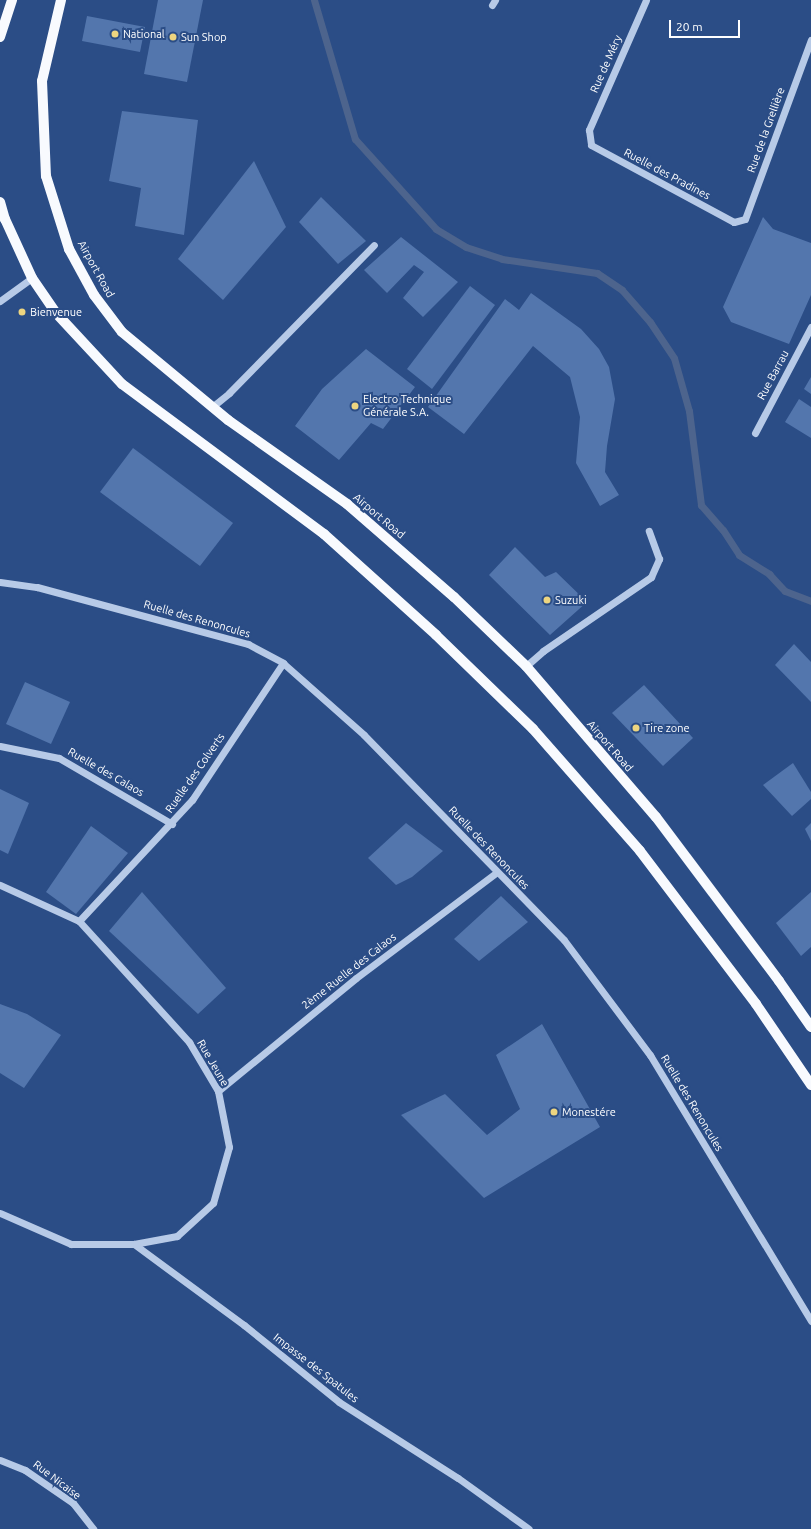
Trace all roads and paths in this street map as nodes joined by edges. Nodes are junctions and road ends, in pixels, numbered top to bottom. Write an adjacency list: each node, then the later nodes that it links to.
1 (12, 0): 4 (main road)
2 (61, 0): 13 (main road, Airport Road)
3 (646, 0): 6 (street, Rue de Méry)
4 (0, 37)
5 (810, 43): 8 (street, Rue de la Grellière)
6 (588, 137): 8 (street, Ruelle des Pradines)
7 (0, 202): 10 (main road)
8 (742, 221)
9 (374, 245): 13 (street)
10 (32, 278): 11 (street); 25 (main road)
11 (0, 301)
12 (811, 328): 14 (street, Rue Barrau)
13 (212, 407): 18 (main road, Airport Road)
14 (755, 433)
15 (649, 531): 18 (street)
16 (0, 582): 17 (street, Ruelle des Renoncules)
17 (283, 663): 20 (street, Ruelle des Colverts); 21 (street, Ruelle des Renoncules)
18 (526, 666): 24 (main road, Airport Road)
19 (0, 746): 20 (street, Ruelle des Calaos)
20 (172, 824): 23 (street, Ruelle des Colverts)
21 (497, 872): 26 (street, 2ème Ruelle des Calaos); 29 (street, Ruelle des Renoncules)
22 (0, 885): 23 (street, Rue Jeune)
23 (79, 921): 26 (street, Rue Jeune)
24 (811, 1027)
25 (811, 1085)
26 (218, 1091): 28 (street, Rue Jeune)
27 (0, 1213): 28 (street, Rue Jeune)
28 (134, 1244): 32 (street, Impasse des Spatules)
29 (811, 1321)
30 (0, 1460): 31 (street, Rue Nicaise)
31 (93, 1529)
32 (529, 1529)

